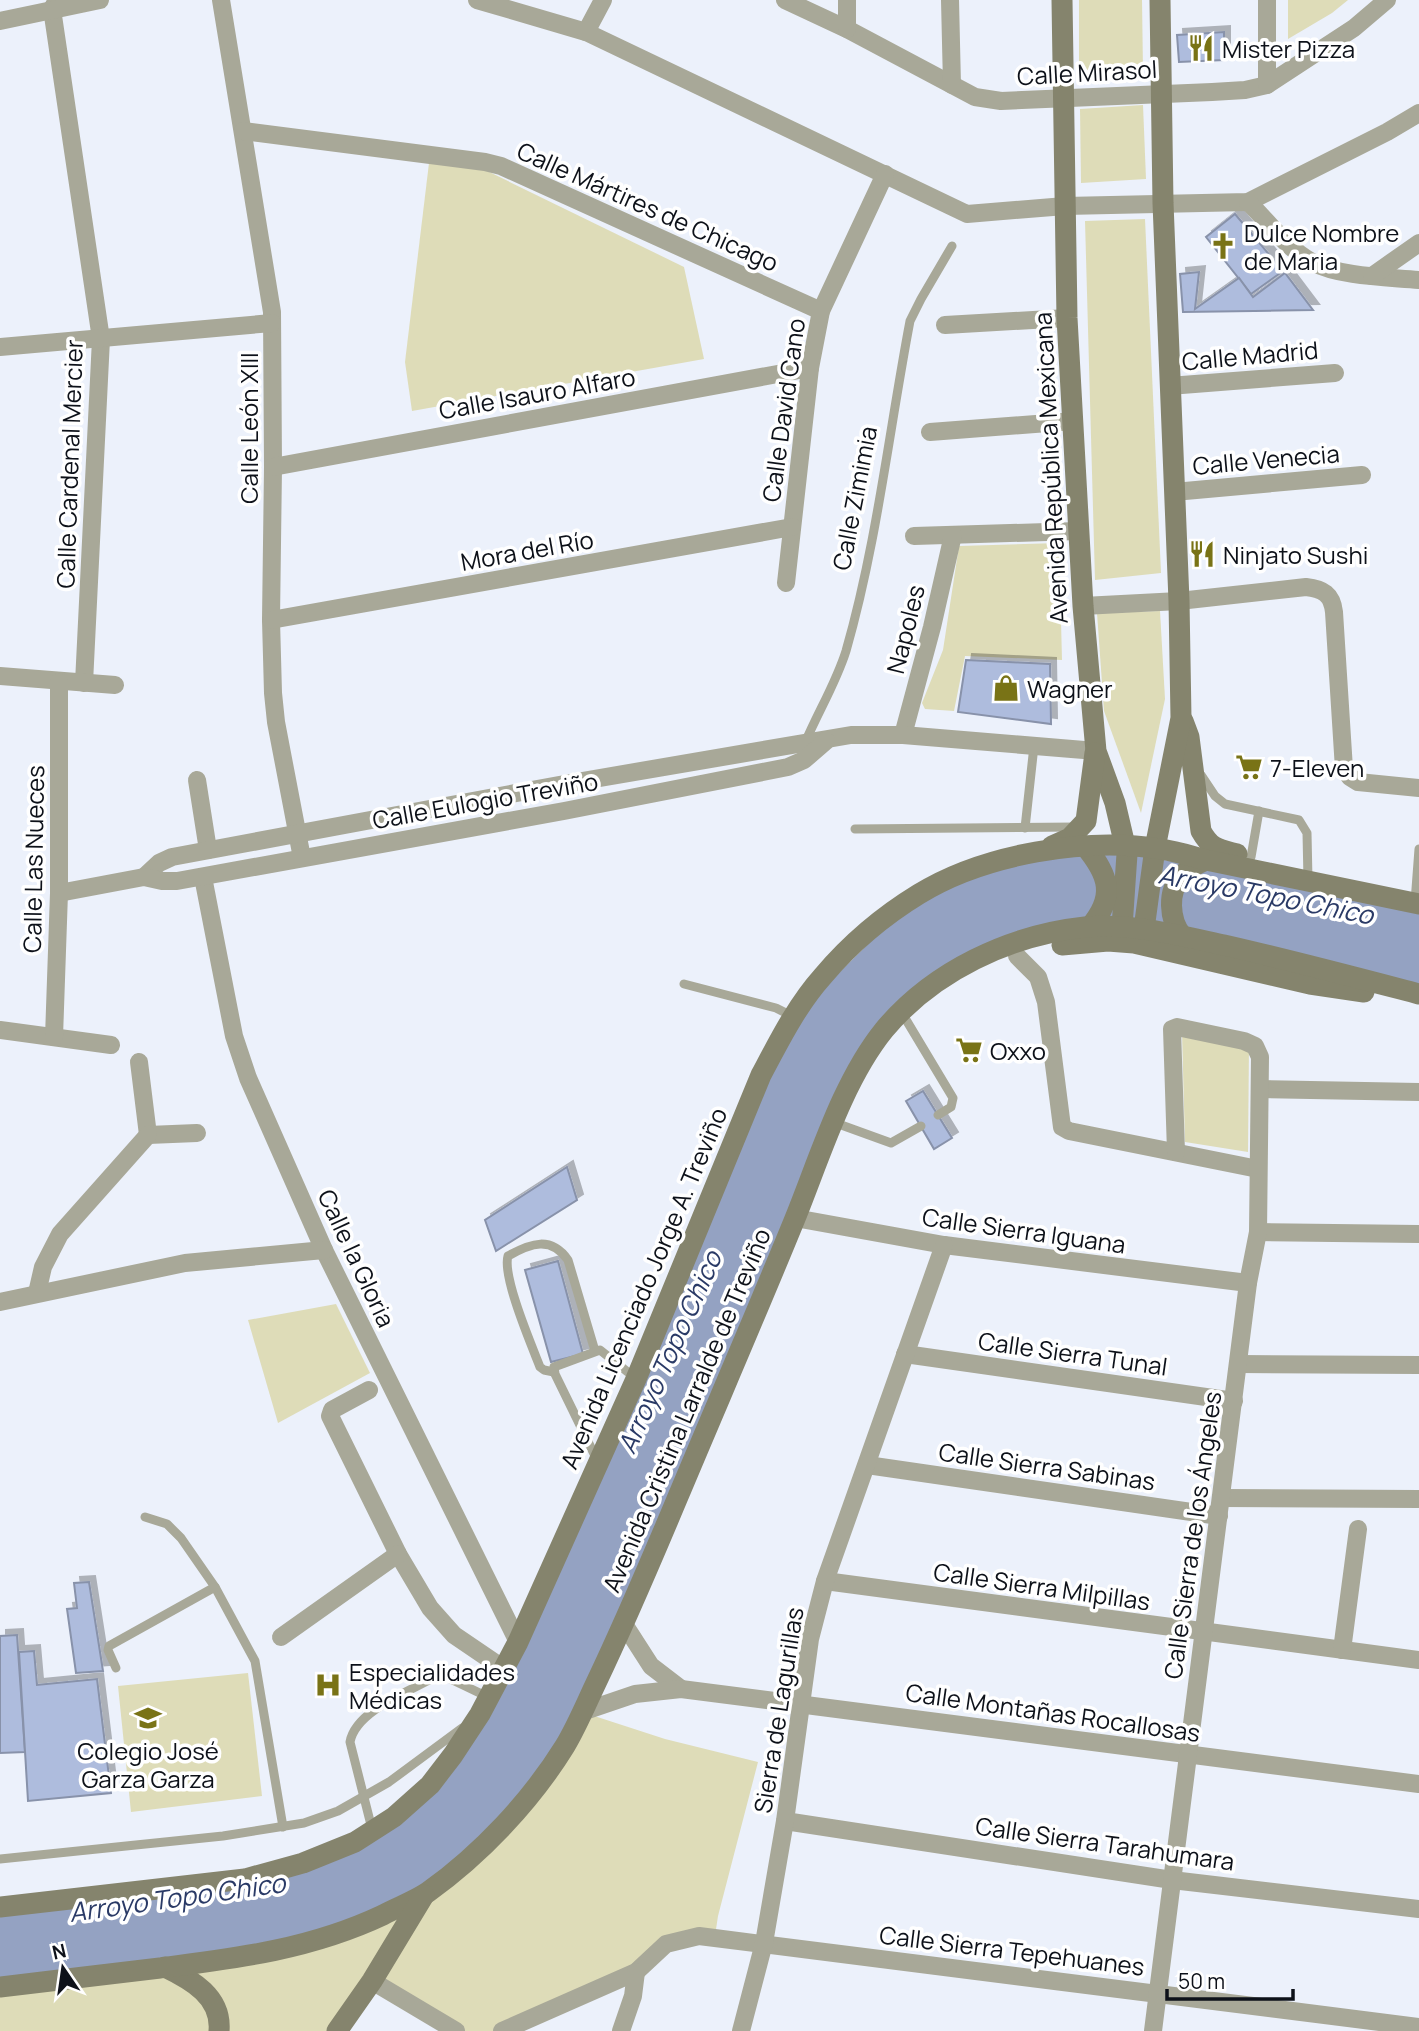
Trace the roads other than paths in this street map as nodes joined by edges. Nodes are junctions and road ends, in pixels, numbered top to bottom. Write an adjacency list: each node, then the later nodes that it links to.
1 (100, 0): 12 (street)
2 (221, 0): 21 (street, Calle León XIII)
3 (477, 0): 15 (street)
4 (603, 0): 15 (street)
5 (785, 0): 14 (street, Calle Mirasol)
6 (846, 0): 14 (street)
7 (950, 0): 16 (street)
8 (1062, 0): 19 (main road, Avenida República Mexicana)
9 (1160, 0): 18 (main road)
10 (1267, 0): 17 (street)
11 (1387, 0): 17 (street, Calle Mirasol)
12 (55, 5): 13 (street); 34 (street, Calle Cardenal Mercier)
13 (0, 21)
14 (847, 29): 16 (street, Calle Mirasol)
15 (586, 32): 22 (street)
16 (952, 85): 19 (street, Calle Mirasol)
17 (1267, 85): 18 (street, Calle Mirasol)
18 (1161, 93): 19 (street, Calle Mirasol); 24 (main road)
19 (1062, 99): 25 (main road, Avenida República Mexicana)
20 (1419, 113): 23 (street)
21 (243, 131): 30 (street, Calle Mártires de Chicago); 32 (street, Calle León XIII)
22 (885, 174): 25 (street); 30 (street, Calle David Cano)
23 (1248, 202): 24 (street); 28 (street)
24 (1163, 203): 25 (street); 38 (main road)
25 (1065, 206): 31 (main road, Avenida República Mexicana)
26 (1419, 243): 28 (street)
27 (952, 246): 60 (lane, Calle Zimimia)
28 (1372, 276): 29 (street)
29 (1419, 280)
30 (821, 310): 36 (street, Calle David Cano)
31 (1067, 318): 33 (street); 39 (main road, Avenida República Mexicana)
32 (272, 323): 34 (street); 41 (street, Calle León XIII)
33 (945, 325)
34 (101, 339): 35 (street); 54 (street, Calle Cardenal Mercier)
35 (0, 347)
36 (810, 368): 41 (street, Calle Isauro Alfaro); 44 (street, Calle David Cano)
37 (1335, 373): 38 (street, Calle Madrid)
38 (1169, 386): 43 (main road)
39 (1074, 421): 40 (street); 45 (main road, Avenida República Mexicana)
40 (930, 432)
41 (273, 467): 51 (street, Calle León XIII)
42 (1362, 475): 43 (street, Calle Venecia)
43 (1174, 492): 49 (main road)
44 (792, 527): 48 (street, Calle David Cano); 51 (street, Mora del Río)
45 (1078, 531): 46 (street); 50 (main road, Avenida República Mexicana)
46 (953, 535): 47 (street); 57 (street, Napoles)
47 (914, 536)
48 (786, 583)
49 (1179, 601): 50 (street); 56 (main road); 64 (street)
50 (1083, 606): 59 (main road, Avenida República Mexicana)
51 (271, 620): 69 (street, Calle León XIII)
52 (0, 676): 53 (street)
53 (59, 682): 54 (street); 82 (street, Calle Las Nueces)
54 (84, 683): 55 (street)
55 (115, 685)
56 (1181, 718): 61 (main road); 74 (main road)
57 (903, 735): 58 (street, Calle Eulogio Treviño); 60 (street, Calle Eulogio Treviño)
58 (1034, 746): 59 (street, Calle Eulogio Treviño); 67 (lane)
59 (1096, 751): 70 (main road); 73 (main road, Avenida República Mexicana)
60 (804, 752): 63 (street, Calle Eulogio Treviño); 65 (street, Calle Eulogio Treviño)
61 (1191, 759): 66 (lane); 75 (main road)
62 (197, 780): 72 (street)
63 (559, 785): 65 (street); 69 (street, Calle Eulogio Treviño)
64 (1419, 788)
65 (564, 811): 76 (street, Calle Eulogio Treviño)
66 (1259, 811): 75 (lane); 81 (lane)
67 (1025, 828): 68 (lane); 70 (lane)
68 (855, 829)
69 (297, 834): 72 (street, Calle Eulogio Treviño); 76 (street, Calle León XIII)
70 (1084, 836): 73 (main road); 84 (main road); 93 (main road, Avenida Licenciado Jorge A. Treviño)
71 (1419, 849): 83 (lane)
72 (208, 850): 79 (street, Calle Eulogio Treviño)
73 (1126, 854): 74 (main road); 85 (main road, Avenida República Mexicana)
74 (1154, 856): 77 (main road); 86 (main road)
75 (1251, 857): 78 (main road)
76 (302, 858): 80 (street, Calle Eulogio Treviño)
77 (1199, 863): 78 (main road); 87 (main road)
78 (1272, 872): 81 (main road)
79 (144, 877): 80 (street, Calle Eulogio Treviño); 82 (street, Calle Eulogio Treviño)
80 (202, 877): 111 (street, Calle la Gloria)
81 (1308, 880): 83 (main road)
82 (59, 893): 95 (street, Calle Las Nueces)
83 (1417, 904)
84 (1094, 922): 85 (main road, Avenida Cristina Larralde de Treviño); 90 (main road, Avenida Cristina Larralde de Treviño)
85 (1123, 922): 86 (main road, Avenida Cristina Larralde de Treviño)
86 (1145, 923): 87 (main road, Avenida Cristina Larralde de Treviño)
87 (1179, 931): 91 (main road, Avenida Cristina Larralde de Treviño)
88 (1017, 956): 90 (main road); 91 (main road); 105 (street)
89 (684, 984): 93 (lane)
90 (925, 993): 92 (main road, Avenida Cristina Larralde de Treviño)
91 (1418, 994)
92 (901, 1012): 100 (lane); 101 (main road, Avenida Cristina Larralde de Treviño)
93 (794, 1017): 120 (main road, Avenida Licenciado Jorge A. Treviño)
94 (0, 1030): 95 (street)
95 (54, 1037): 96 (street)
96 (111, 1045)
97 (139, 1062): 104 (street)
98 (1260, 1088): 99 (street); 105 (street, Calle Sierra de los Ángeles); 106 (street, Calle Sierra de los Ángeles)
99 (1419, 1092)
100 (937, 1115)
101 (833, 1122): 102 (lane); 107 (main road, Avenida Cristina Larralde de Treviño)
102 (921, 1126)
103 (197, 1133): 104 (street)
104 (148, 1135): 113 (street)
105 (1176, 1152): 106 (street)
106 (1258, 1169): 108 (street, Calle Sierra de los Ángeles)
107 (795, 1218): 110 (street, Calle Sierra Iguana); 133 (main road, Avenida Cristina Larralde de Treviño)
108 (1258, 1232): 109 (street); 112 (street, Calle Sierra de los Ángeles)
109 (1419, 1234)
110 (944, 1245): 112 (street, Calle Sierra Iguana); 116 (street, Sierra de Lagurillas)
111 (324, 1250): 113 (street); 136 (street, Calle la Gloria)
112 (1248, 1283): 117 (street, Calle Sierra de los Ángeles)
113 (37, 1293): 114 (street)
114 (0, 1302)
115 (595, 1351): 119 (lane); 119 (lane); 120 (lane)
116 (905, 1354): 122 (street, Calle Sierra Tunal); 124 (street, Sierra de Lagurillas)
117 (1239, 1364): 118 (street); 122 (street, Calle Sierra de los Ángeles)
118 (1419, 1364)
119 (554, 1371): 123 (lane)
120 (636, 1378): 123 (main road, Avenida Licenciado Jorge A. Treviño)
121 (369, 1390): 130 (street)
122 (1234, 1401): 125 (street, Calle Sierra de los Ángeles)
123 (598, 1462): 136 (main road, Avenida Licenciado Jorge A. Treviño)
124 (867, 1465): 127 (street, Calle Sierra Sabinas); 131 (street, Sierra de Lagurillas)
125 (1222, 1498): 126 (street); 127 (street, Calle Sierra de los Ángeles)
126 (1419, 1499)
127 (1219, 1516): 134 (street, Calle Sierra de los Ángeles)
128 (145, 1517): 132 (lane)
129 (1357, 1538): 137 (street)
130 (397, 1554): 135 (street); 140 (street)
131 (825, 1581): 134 (street, Calle Sierra Milpillas); 142 (street, Sierra de Lagurillas)
132 (215, 1587): 139 (lane); 149 (lane)
133 (625, 1624): 141 (street); 144 (main road, Avenida Cristina Larralde de Treviño)
134 (1204, 1632): 137 (street, Calle Sierra Milpillas); 145 (street, Calle Sierra de los Ángeles)
135 (281, 1637)
136 (518, 1642): 140 (main road, Avenida Licenciado Jorge A. Treviño)
137 (1342, 1650): 138 (street, Calle Sierra Milpillas)
138 (1419, 1660)
139 (116, 1668)
140 (504, 1669): 143 (main road, Avenida Licenciado Jorge A. Treviño)
141 (681, 1689): 142 (street, Calle Montañas Rocallosas); 144 (street, Calle Montañas Rocallosas)
142 (800, 1703): 145 (street, Calle Montañas Rocallosas); 148 (street, Sierra de Lagurillas)
143 (484, 1705): 147 (lane); 147 (lane); 150 (main road, Avenida Licenciado Jorge A. Treviño)
144 (582, 1712): 153 (main road, Avenida Cristina Larralde de Treviño)
145 (1187, 1755): 146 (street, Calle Montañas Rocallosas); 152 (street, Calle Sierra de los Ángeles)
146 (1419, 1784)
147 (364, 1797): 149 (lane); 150 (lane)
148 (785, 1821): 152 (street, Calle Sierra Tarahumara); 156 (street, Sierra de Lagurillas)
149 (283, 1827): 151 (lane)
150 (372, 1831): 154 (main road, Avenida Licenciado Jorge A. Treviño)
151 (0, 1859)
152 (1172, 1880): 155 (street, Calle Sierra Tarahumara); 161 (street, Calle Sierra de los Ángeles)
153 (424, 1895): 157 (main road, Avenida Cristina Larralde de Treviño); 159 (main road)
154 (0, 1907)
155 (1419, 1909)
156 (764, 1943): 158 (street, Calle Sierra Tepehuanes); 161 (street, Calle Sierra Tepehuanes); 168 (street, Sierra de Lagurillas)
157 (165, 1967): 160 (main road, Avenida Cristina Larralde de Treviño); 163 (main road)
158 (636, 1972): 166 (street); 167 (street)
159 (372, 1981): 164 (main road); 165 (street)
160 (0, 1987)
161 (1158, 1994): 162 (street, Calle Sierra Tepehuanes); 169 (street, Calle Sierra de los Ángeles)
162 (1419, 2027)
163 (219, 2031)
164 (337, 2031)
165 (456, 2031)
166 (502, 2031)
167 (621, 2031)
168 (741, 2031)
169 (1153, 2031)

